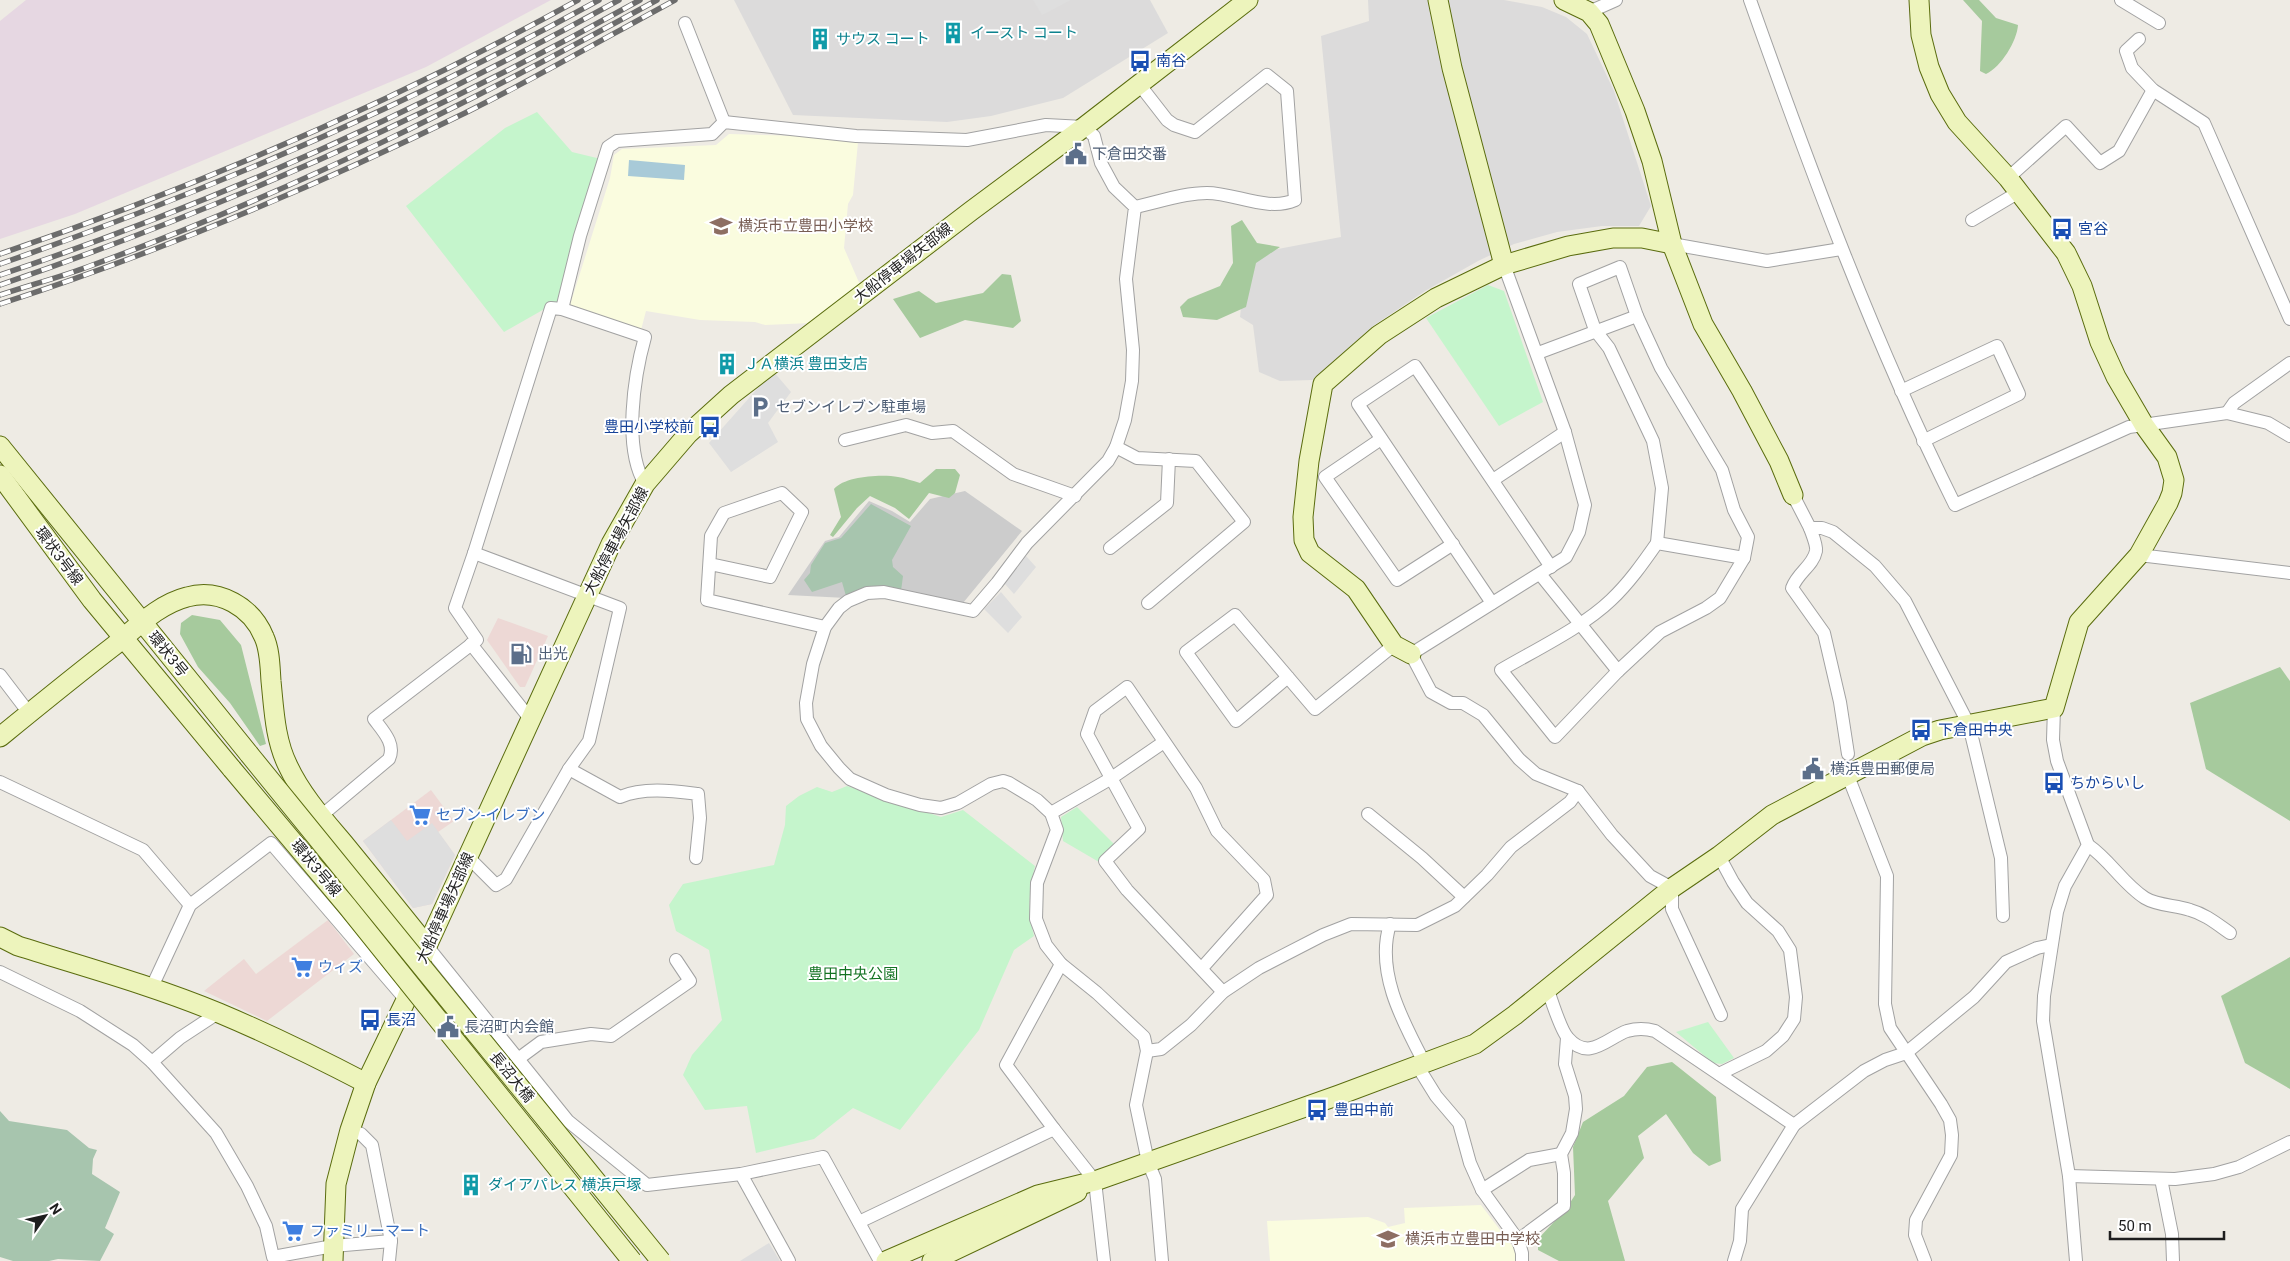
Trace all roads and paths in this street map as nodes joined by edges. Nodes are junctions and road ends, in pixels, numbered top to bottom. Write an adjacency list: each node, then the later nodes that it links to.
1 (1248, 0): 12 (street, 大船停車場矢部線)
2 (1438, 0): 21 (street)
3 (1564, 0): 8 (street)
4 (1616, 0): 8 (street)
5 (1750, 0): 20 (street)
6 (1919, 0): 16 (street)
7 (2122, 0): 10 (street)
8 (1589, 12): 19 (street)
9 (685, 23): 14 (street)
10 (2159, 23)
11 (2139, 39): 13 (street)
12 (1139, 84): 15 (street, 大船停車場矢部線); 17 (street)
13 (2152, 90): 16 (street); 24 (street)
14 (724, 122): 15 (street); 22 (street)
15 (1084, 127): 17 (street); 41 (street, 大船停車場矢部線)
16 (2013, 185): 18 (street); 30 (street)
17 (1135, 207): 37 (street)
18 (1972, 220)
19 (1672, 244): 20 (street); 21 (street); 42 (street)
20 (1841, 249): 28 (street)
21 (1504, 265): 26 (street); 63 (street)
22 (562, 309): 41 (street); 48 (street)
23 (1638, 316): 25 (street); 25 (street); 51 (street)
24 (2290, 319)
25 (1595, 330): 26 (street); 45 (street)
26 (1538, 353): 31 (street)
27 (2290, 363): 29 (street)
28 (1900, 391): 35 (street); 35 (street)
29 (2227, 413): 30 (street); 32 (street)
30 (2144, 425): 35 (street); 50 (street)
31 (1566, 432): 40 (street); 53 (street)
32 (2290, 436)
33 (1381, 439): 40 (street); 46 (street); 46 (street)
34 (845, 440): 43 (street)
35 (1923, 441)
36 (0, 446): 49 (street, 環状3号線)
37 (1116, 446): 38 (street); 43 (street)
38 (1169, 459): 47 (street); 56 (street)
39 (0, 476): 61 (street, 環状3号線)
40 (1493, 480): 53 (street)
41 (645, 484): 55 (street, 大船停車場矢部線)
42 (1793, 495): 44 (street)
43 (1075, 496): 60 (street)
44 (1810, 528): 70 (street); 74 (street)
45 (1657, 543): 51 (street); 59 (street)
46 (1453, 544): 57 (street)
47 (1110, 548)
48 (474, 553): 55 (street); 62 (street)
49 (86, 554): 58 (street, 環状3号)
50 (2139, 556): 54 (street); 67 (street)
51 (1744, 558): 64 (street)
52 (710, 564): 52 (street); 60 (street)
53 (1545, 570): 57 (street); 59 (street)
54 (2290, 573)
55 (587, 595): 69 (street, 大船停車場矢部線); 75 (street)
56 (1148, 603)
57 (1492, 603): 63 (street)
58 (142, 622): 61 (street); 73 (street, 環状3号); 82 (street)
59 (1578, 624): 64 (street); 64 (street)
60 (825, 627): 80 (street)
61 (123, 639): 68 (street); 131 (street, 環状3号線, bridge)
62 (471, 644): 69 (street); 82 (street)
63 (1402, 650): 66 (street); 79 (street)
64 (1618, 671)
65 (0, 675): 68 (street)
66 (1288, 677): 66 (street)
67 (2054, 708): 70 (street); 83 (street)
68 (29, 713): 71 (street)
69 (531, 720): 85 (street, 大船停車場矢部線)
70 (1969, 725): 76 (street); 90 (street)
71 (0, 737)
72 (1164, 742): 77 (street); 77 (street); 98 (street)
73 (249, 754): 132 (street, 長沼大橋, bridge)
74 (1848, 754)
75 (569, 769): 85 (street); 86 (street)
76 (1848, 776): 84 (street); 108 (street)
77 (1110, 779): 80 (street); 98 (street)
78 (0, 782): 89 (street)
79 (1578, 791): 87 (street); 88 (street)
80 (1051, 813): 97 (street)
81 (1368, 814): 88 (street)
82 (321, 816): 95 (street)
83 (2088, 845): 92 (street); 94 (street)
84 (1720, 856): 87 (street); 112 (street)
85 (468, 857): 95 (street, 大船停車場矢部線)
86 (696, 858)
87 (1672, 888): 100 (street); 105 (street)
88 (1464, 898): 91 (street)
89 (190, 904): 101 (street); 103 (street)
90 (2003, 916)
91 (1390, 924): 102 (street); 111 (street)
92 (2230, 933)
93 (0, 937): 101 (street)
94 (2051, 945): 108 (street); 121 (street)
95 (427, 946): 103 (street, 大船停車場矢部線); 109 (street)
96 (676, 960): 109 (street)
97 (1060, 964): 107 (street); 115 (street)
98 (1202, 968): 102 (street)
99 (0, 972): 110 (street)
100 (1547, 988): 106 (street); 111 (street)
101 (151, 989): 104 (street)
102 (1222, 992): 107 (street)
103 (406, 1000): 113 (street, 大船停車場矢部線)
104 (218, 1013): 110 (street); 113 (street)
105 (1721, 1015)
106 (1567, 1038): 112 (street); 118 (street)
107 (1147, 1051): 119 (street)
108 (1906, 1053): 114 (street); 141 (street)
109 (518, 1059): 120 (street)
110 (152, 1062): 129 (street)
111 (1421, 1065): 119 (street); 124 (street)
112 (1719, 1074): 114 (street)
113 (366, 1083): 116 (street, 大船停車場矢部線)
114 (1794, 1124): 140 (street)
115 (1054, 1129): 123 (street); 125 (street)
116 (350, 1130): 127 (street); 128 (street, 大船停車場矢部線)
117 (2290, 1142): 122 (street)
118 (1562, 1154): 124 (street); 126 (street)
119 (1148, 1162): 123 (street); 138 (street)
120 (741, 1174): 125 (street); 133 (street)
121 (2069, 1176): 122 (street); 142 (street)
122 (2161, 1179): 143 (street)
123 (1095, 1181): 135 (street); 136 (street); 137 (street)
124 (1482, 1190): 126 (street)
125 (859, 1222): 134 (street)
126 (1518, 1240): 139 (street)
127 (391, 1241): 128 (street); 130 (street)
128 (333, 1254): 129 (street)
129 (274, 1259)
130 (389, 1261)
131 (632, 1261)
132 (662, 1261)
133 (789, 1261)
134 (880, 1261)
135 (886, 1261)
136 (932, 1261)
137 (1104, 1261)
138 (1162, 1261)
139 (1522, 1261)
140 (1734, 1261)
141 (1925, 1261)
142 (2076, 1261)
143 (2172, 1261)

